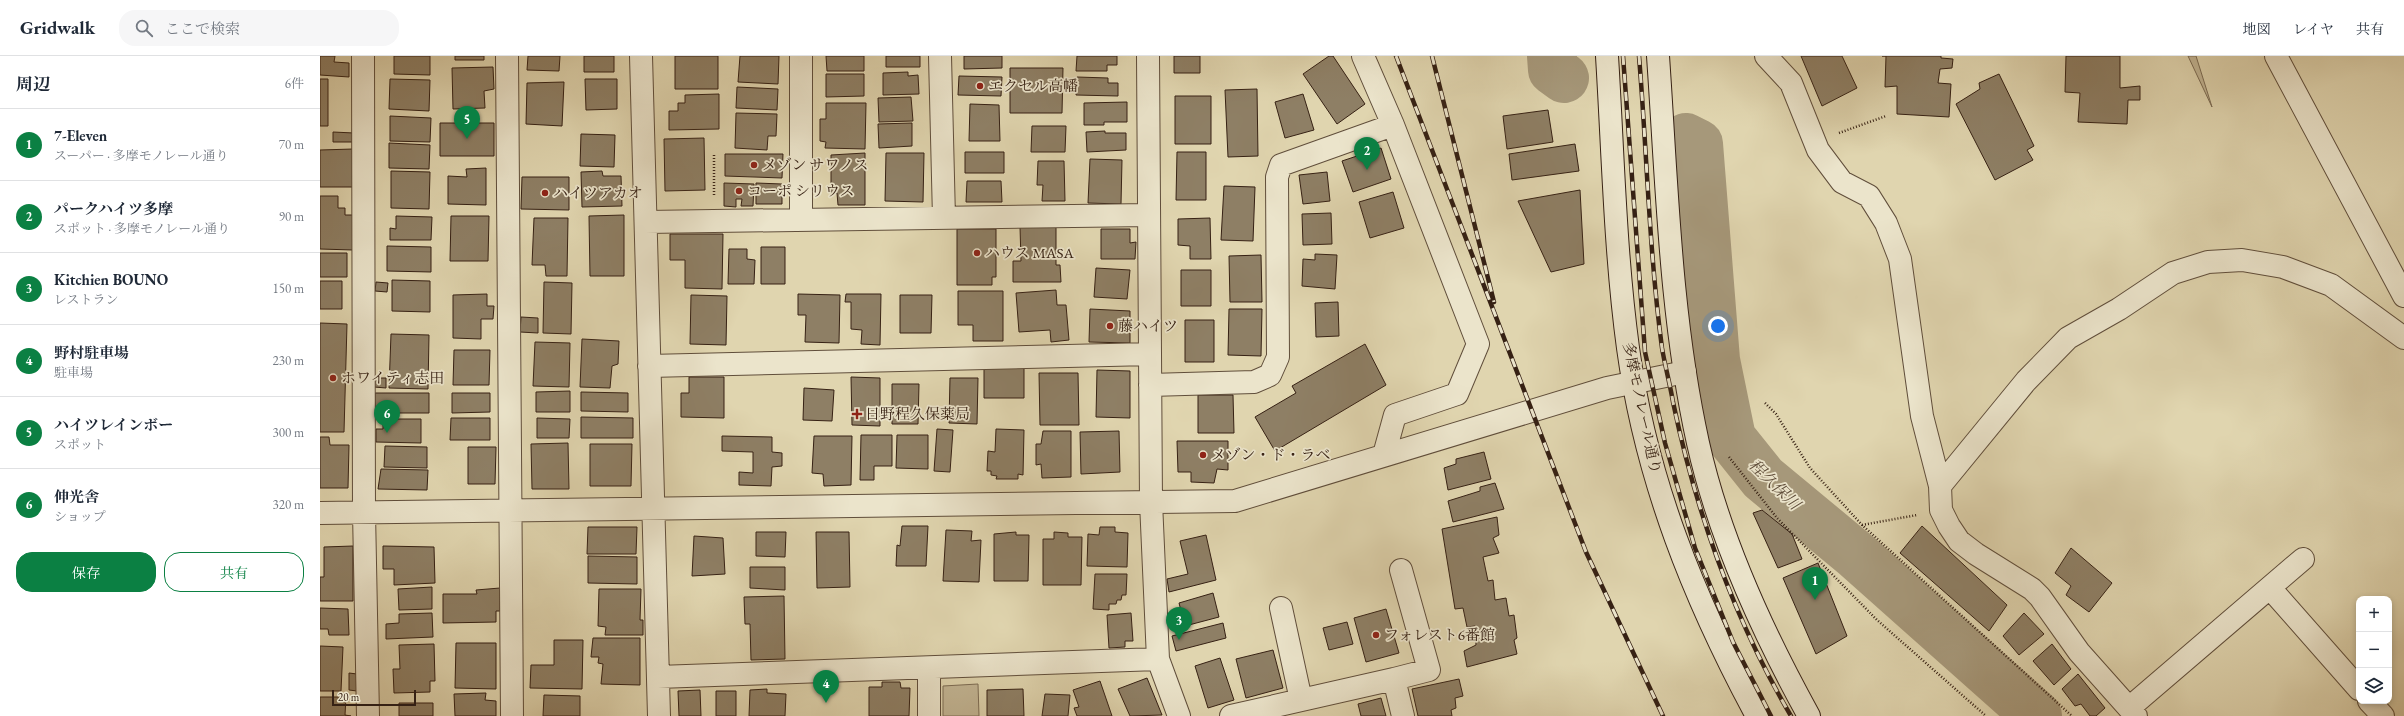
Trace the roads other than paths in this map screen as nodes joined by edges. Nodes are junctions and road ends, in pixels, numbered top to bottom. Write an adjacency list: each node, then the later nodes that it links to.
1 (363, 56): 29 (street)
2 (507, 56): 28 (street)
3 (641, 56): 16 (street)
4 (801, 56): 15 (street)
5 (940, 56): 14 (street)
6 (1148, 56): 13 (street)
7 (1363, 56): 12 (street)
8 (1607, 56): 22 (street, 多摩モノレール通り)
9 (1658, 56): 21 (street)
10 (1766, 56): 25 (street)
11 (2276, 56): 17 (street)
12 (1393, 125): 23 (street); 24 (street)
13 (1149, 215): 14 (street); 19 (street)
14 (944, 218): 15 (street)
15 (801, 220): 16 (street)
16 (646, 222): 20 (street)
17 (2404, 296)
18 (2404, 338): 25 (street)
19 (1150, 354): 20 (street); 23 (street)
20 (649, 366): 27 (street)
21 (1685, 372): 22 (street); 51 (street)
22 (1634, 382): 24 (street); 50 (street, 多摩モノレール通り)
23 (1150, 385): 26 (street)
24 (1384, 455): 26 (street)
25 (1940, 486): 42 (street)
26 (1151, 502): 27 (street); 35 (street)
27 (653, 508): 28 (street); 37 (street)
28 (509, 510): 29 (street); 44 (street)
29 (364, 512): 30 (street); 43 (street)
30 (320, 513)
31 (2302, 559): 33 (street)
32 (1401, 570): 38 (street)
33 (2270, 588): 39 (street); 42 (street)
34 (1282, 608): 40 (street)
35 (1158, 658): 36 (street); 47 (street)
36 (929, 668): 37 (street); 46 (street)
37 (658, 677): 45 (street)
38 (1394, 679): 40 (street); 49 (street)
39 (2356, 686)
40 (1301, 700): 48 (street)
41 (2372, 704): 52 (street)
42 (2132, 712)
43 (368, 716)
44 (512, 716)
45 (658, 716)
46 (929, 716)
47 (1179, 716)
48 (1232, 716)
49 (1403, 716)
50 (1757, 716)
51 (1809, 716)
52 (2383, 716)

